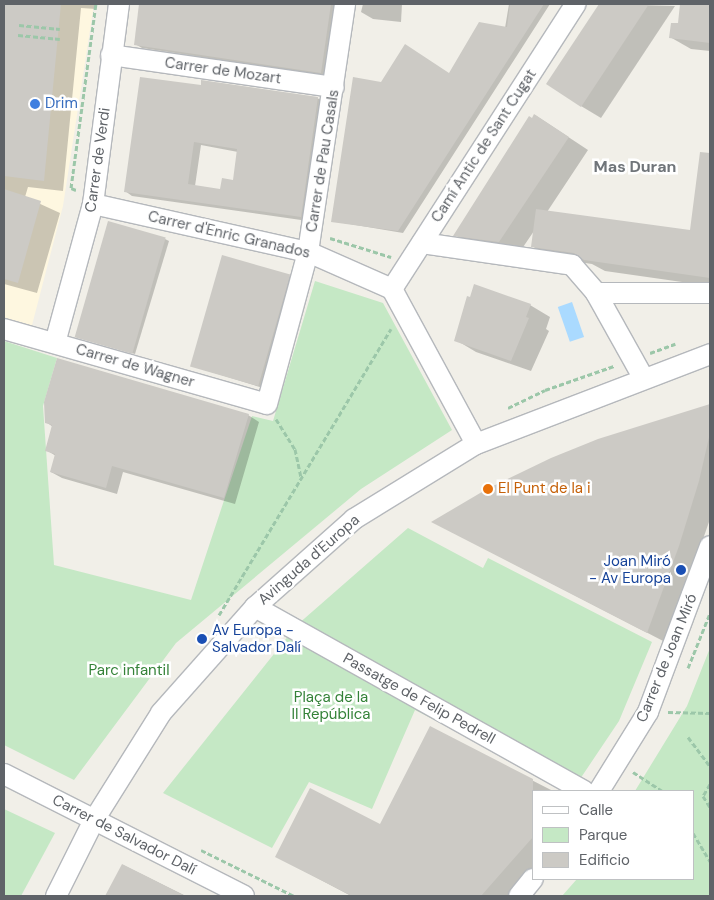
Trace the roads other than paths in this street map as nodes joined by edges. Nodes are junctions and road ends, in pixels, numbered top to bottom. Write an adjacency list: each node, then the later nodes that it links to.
1 (119, 4): 4 (street, Carrer de Verdi)
2 (345, 4): 5 (street, Carrer de Pau Casals)
3 (576, 4): 7 (street, Camí Antic de Sant Cugat)
4 (111, 55): 5 (street, Carrer de Mozart); 6 (street, Carrer de Verdi)
5 (334, 87): 8 (street, Carrer de Pau Casals)
6 (94, 199): 8 (street, Carrer d'Enric Granados); 13 (street, Carrer de Verdi)
7 (422, 243): 9 (street, Camí Antic de Sant Cugat); 10 (street)
8 (308, 252): 9 (street, Carrer d'Enric Granados); 16 (street, Carrer de Pau Casals)
9 (392, 288): 17 (street)
10 (596, 293): 11 (street); 15 (street)
11 (710, 293)
12 (4, 329): 13 (street, Carrer de Wagner)
13 (55, 343): 16 (street, Carrer de Wagner)
14 (710, 354): 15 (street, Avinguda d'Europa)
15 (644, 379): 17 (street, Avinguda d'Europa)
16 (266, 404)
17 (476, 444): 19 (street, Avinguda d'Europa)
18 (710, 546): 22 (street, Carrer de Joan Miró)
19 (255, 607): 21 (street, Passatge de Felip Pedrell); 23 (street, Avinguda d'Europa)
20 (4, 774): 23 (street, Carrer de Salvador Dalí)
21 (582, 790)
22 (599, 790)
23 (94, 820): 25 (street, Avinguda d'Europa); 26 (street, Carrer de Salvador Dalí)
24 (532, 880): 27 (street)
25 (56, 896)
26 (244, 896)
27 (519, 896)

